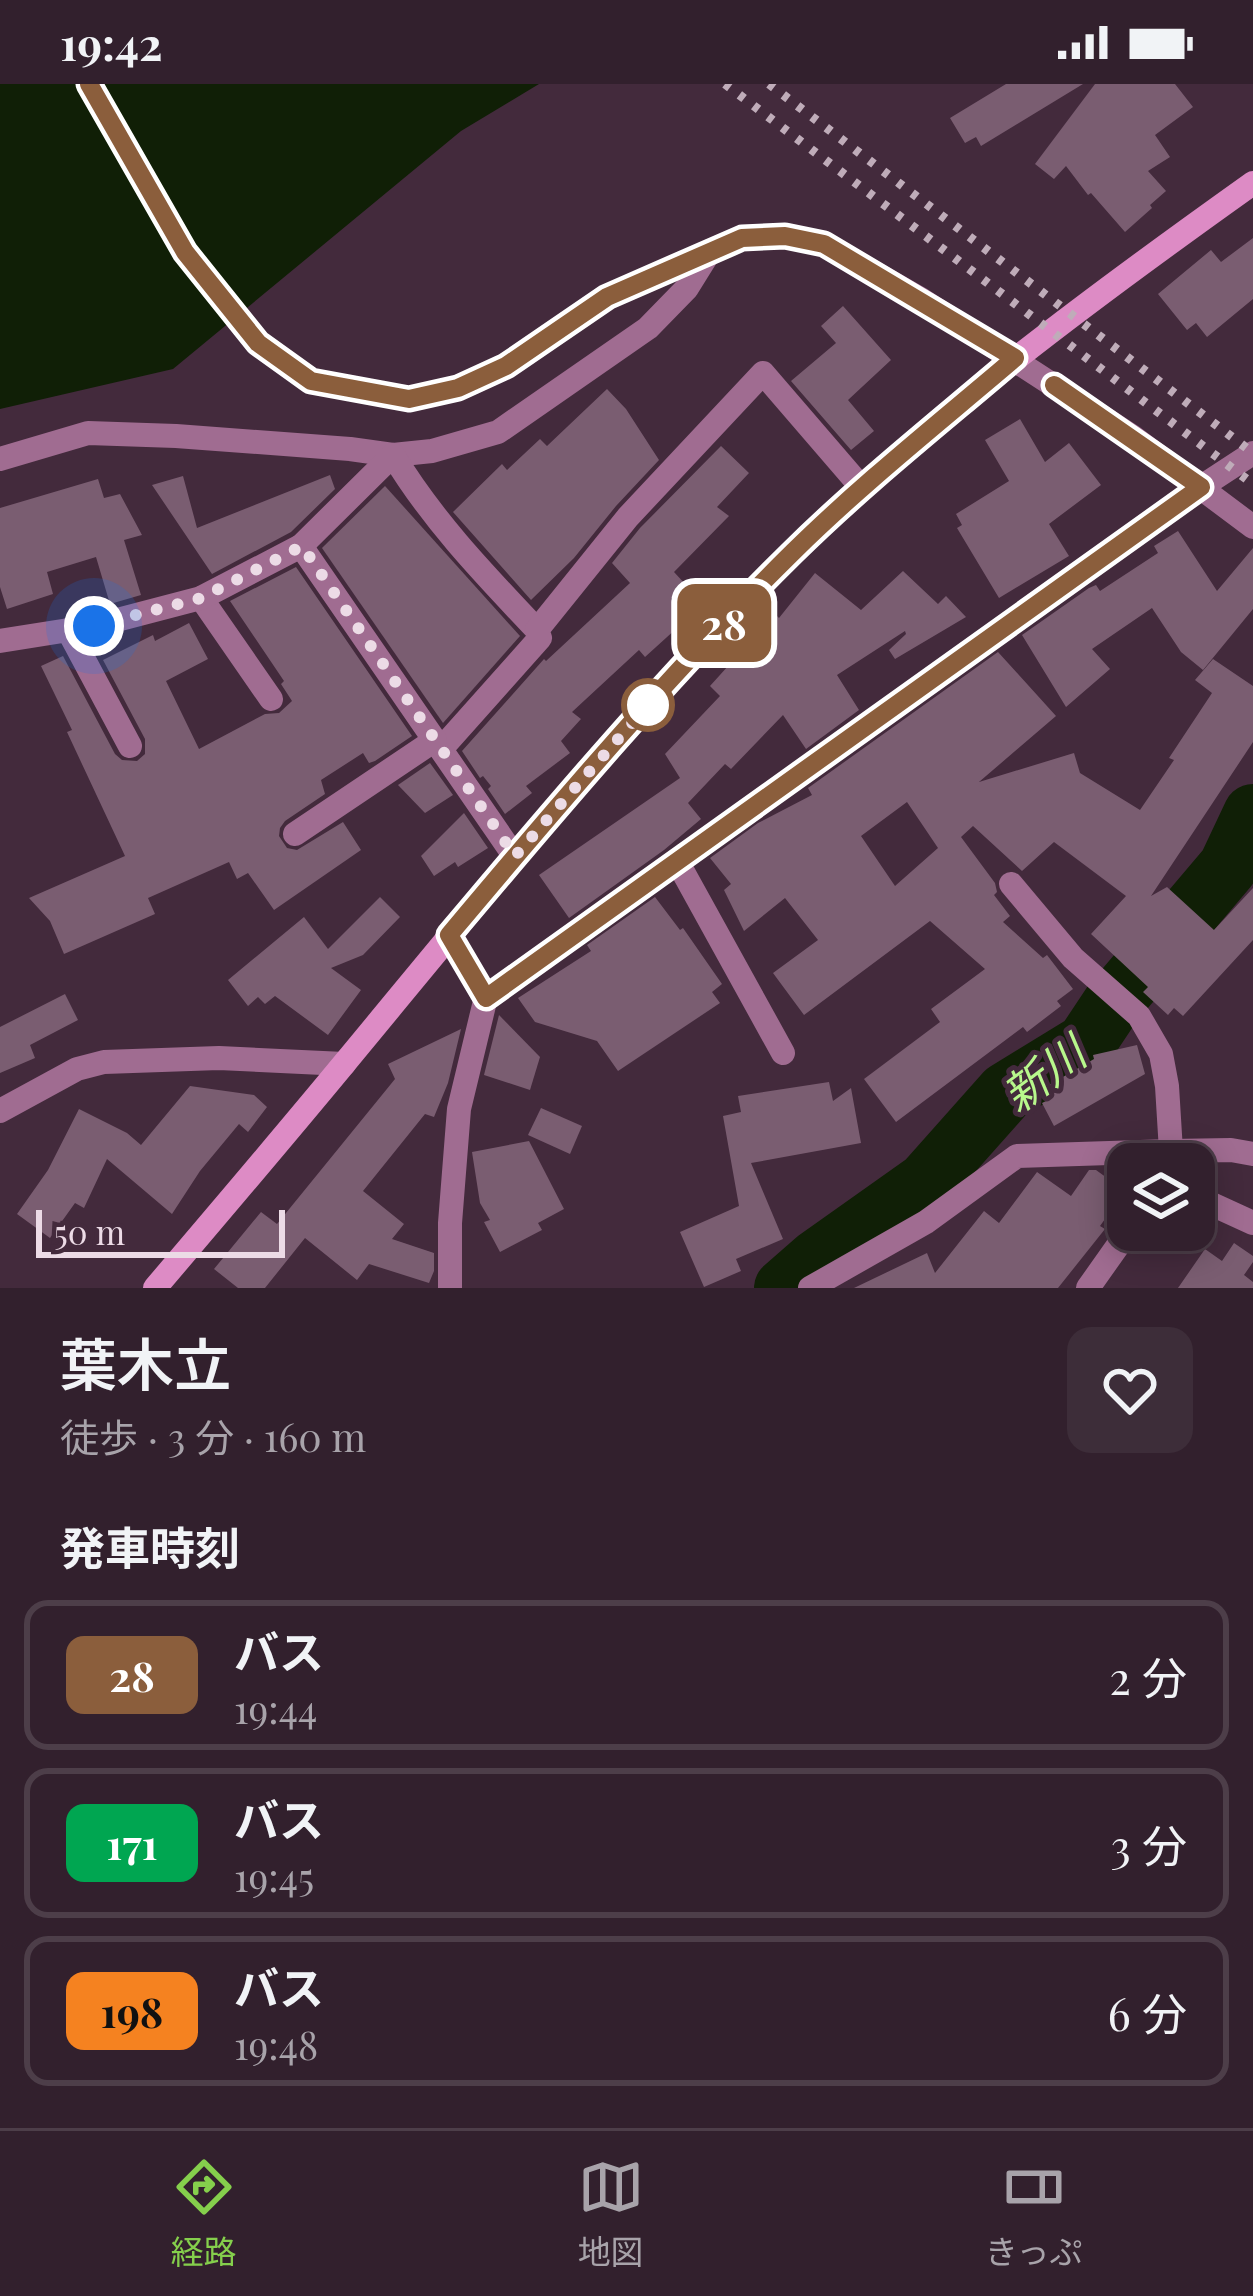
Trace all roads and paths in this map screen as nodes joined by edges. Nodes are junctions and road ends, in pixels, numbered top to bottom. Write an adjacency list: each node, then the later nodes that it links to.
1 (89, 84): 3 (street)
2 (1253, 184): 4 (street)
3 (710, 251): 4 (street); 6 (street)
4 (1015, 358): 8 (street); 9 (street)
5 (1253, 453): 8 (street)
6 (393, 455): 7 (street); 11 (street); 14 (street)
7 (0, 459)
8 (1201, 487): 10 (street); 21 (street)
9 (862, 488): 14 (street); 20 (street)
10 (1253, 526)
11 (302, 546): 12 (street); 17 (street)
12 (201, 598): 13 (street); 16 (street)
13 (68, 630): 15 (street); 18 (street)
14 (537, 630): 17 (street)
15 (0, 641)
16 (272, 699)
17 (438, 744): 19 (street); 20 (street)
18 (130, 746)
19 (295, 833)
20 (515, 856): 23 (street)
21 (677, 861): 24 (street); 25 (street)
22 (1011, 884): 28 (street)
23 (449, 935): 24 (street); 26 (street)
24 (486, 998): 36 (street)
25 (783, 1053)
26 (344, 1064): 27 (street); 35 (street)
27 (0, 1111)
28 (1169, 1143)
29 (1215, 1152): 30 (street)
30 (1253, 1154)
31 (1107, 1157): 37 (street)
32 (1215, 1206): 33 (street)
33 (1253, 1223)
34 (1115, 1251): 38 (street)
35 (155, 1288)
36 (450, 1288)
37 (810, 1288)
38 (1088, 1288)

